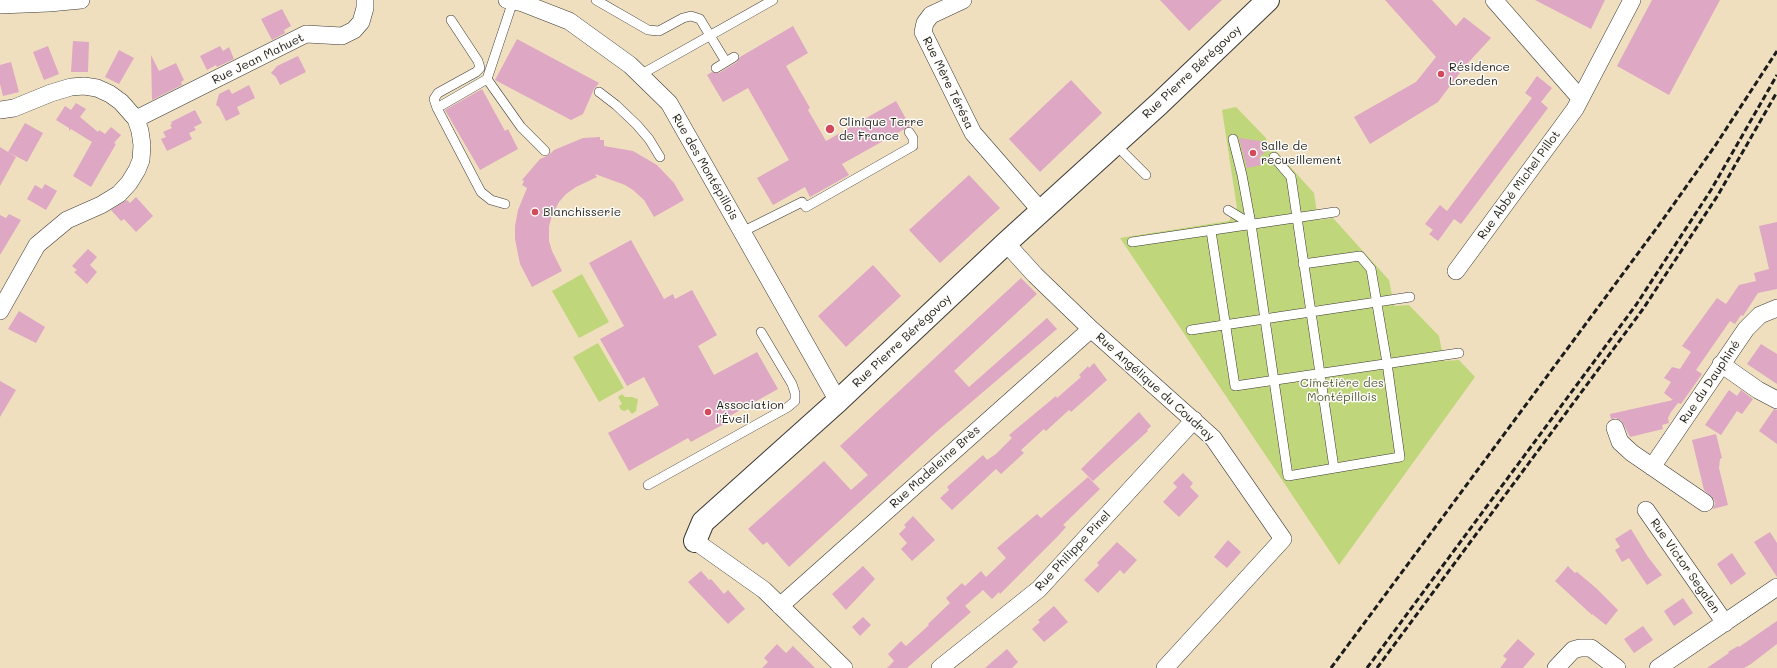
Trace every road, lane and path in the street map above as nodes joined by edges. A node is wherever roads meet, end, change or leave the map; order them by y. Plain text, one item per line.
1 (81, 0) edge
2 (364, 0) edge
3 (596, 0) edge
4 (773, 0) edge
5 (963, 0) edge
6 (1268, 0) edge
7 (1494, 0) edge
8 (1632, 0) edge
9 (510, 1) edge
10 (49, 2) edge
11 (609, 3) edge
12 (0, 5) edge
13 (451, 20) dead end
14 (710, 35) junction
15 (734, 57) dead end
16 (726, 62) junction
17 (716, 68) dead end
18 (640, 75) junction
19 (487, 79) junction
20 (599, 92) dead end
21 (1580, 98) junction
22 (437, 108) junction
23 (0, 110) edge
24 (136, 119) junction
25 (909, 132) dead end
26 (1233, 139) dead end
27 (1115, 144) junction
28 (544, 151) dead end
29 (660, 157) dead end
30 (1274, 157) dead end
31 (1146, 175) dead end
32 (505, 204) dead end
33 (1228, 210) dead end
34 (1041, 211) junction
35 (1336, 212) dead end
36 (1296, 217) junction
37 (1251, 224) junction
38 (1212, 231) junction
39 (742, 232) junction
40 (1132, 242) dead end
41 (1006, 243) junction
42 (1303, 264) junction
43 (1456, 271) dead end
44 (1410, 297) dead end
45 (1377, 302) junction
46 (1777, 308) edge
47 (0, 311) edge
48 (1311, 312) junction
49 (1264, 319) junction
50 (1226, 325) junction
51 (1091, 329) junction
52 (1191, 330) dead end
53 (761, 332) dead end
54 (1459, 353) dead end
55 (1387, 363) junction
56 (1721, 364) junction
57 (1320, 373) junction
58 (1274, 380) junction
59 (1777, 400) edge
60 (838, 401) junction
61 (1194, 420) junction
62 (1615, 428) dead end
63 (1652, 467) junction
64 (1334, 468) junction
65 (648, 485) dead end
66 (1705, 503) dead end
67 (1646, 510) dead end
68 (695, 541) joint
69 (1777, 587) edge
70 (780, 606) junction
71 (1725, 623) junction
72 (844, 668) edge
73 (940, 668) edge
74 (1165, 668) edge
75 (1556, 668) edge
76 (1617, 668) edge
77 (1658, 668) edge

1 - 10 street
2 - 24 street, Rue Jean Mahuet
3 - 11 lane
4 - 14 lane
5 - 34 street, Rue Mère Térésa
6 - 27 street, Rue Pierre Bérégovoy
7 - 21 street
8 - 21 street, Rue Abbé Michel Pillot
9 - 18 street, Rue des Montépillois
9 - 19 lane
10 - 12 street
11 - 14 lane
13 - 22 lane
14 - 16 lane
14 - 18 lane
15 - 16 lane
16 - 17 lane
18 - 39 street, Rue des Montépillois
19 - 22 lane
19 - 28 lane
20 - 29 lane
21 - 43 street, Rue Abbé Michel Pillot
22 - 32 lane
23 - 24 street
24 - 47 street
25 - 39 lane
26 - 37 lane
27 - 31 lane
27 - 34 street, Rue Pierre Bérégovoy
30 - 36 lane
33 - 37 lane
34 - 41 street, Rue Pierre Bérégovoy
35 - 36 lane
36 - 37 lane
36 - 42 lane
37 - 38 lane
37 - 49 lane
38 - 40 lane
38 - 50 lane
39 - 60 street, Rue des Montépillois
41 - 51 street, Rue Angélique du Coudray
41 - 60 street, Rue Pierre Bérégovoy
42 - 45 lane
42 - 48 lane
44 - 45 lane
45 - 48 lane
45 - 55 lane
46 - 56 street, Rue du Dauphiné
48 - 49 lane
48 - 57 lane
49 - 50 lane
49 - 58 lane
50 - 52 lane
50 - 58 lane
51 - 61 street, Rue Angélique du Coudray
51 - 70 street, Rue Madeleine Brès
53 - 65 lane
54 - 55 lane
55 - 57 lane
55 - 64 lane
56 - 59 street
56 - 63 street, Rue du Dauphiné
57 - 58 lane
57 - 64 lane
58 - 64 lane
60 - 68 street, Rue Pierre Bérégovoy
61 - 73 street, Rue Philippe Pinel
61 - 74 street, Rue Angélique du Coudray
62 - 63 street
63 - 66 street
67 - 71 street, Rue Victor Segalen
68 - 70 street
69 - 71 street
70 - 72 street
71 - 77 street
75 - 76 street

